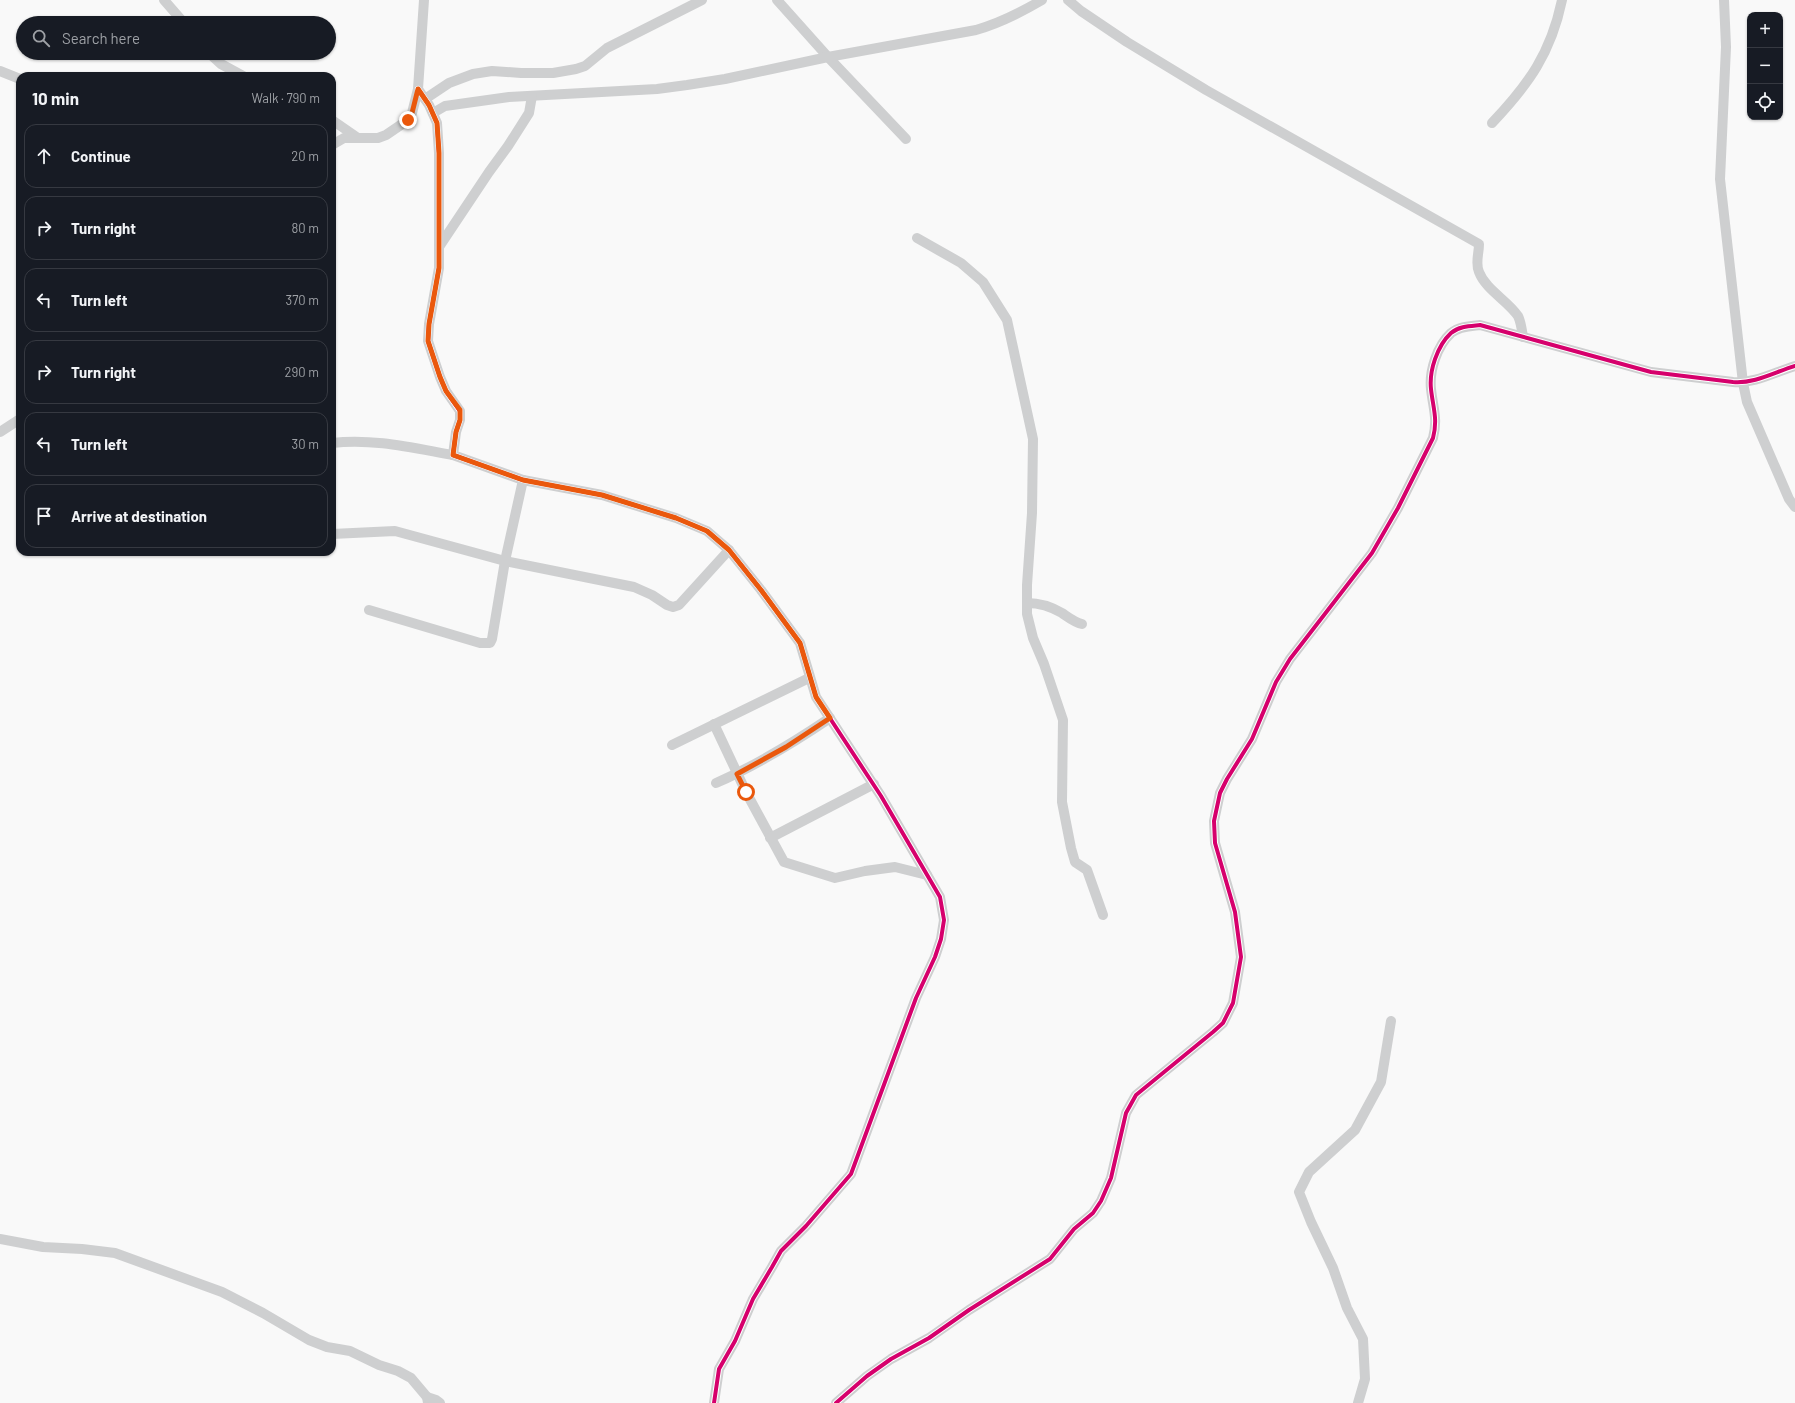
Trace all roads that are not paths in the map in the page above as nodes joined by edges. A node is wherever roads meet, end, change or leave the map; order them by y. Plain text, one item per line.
1 (164, 0) edge
2 (424, 0) edge
3 (702, 0) edge
4 (777, 0) edge
5 (1042, 0) edge
6 (1068, 0) edge
7 (1562, 0) edge
8 (1724, 0) edge
9 (178, 16) edge
10 (828, 57) junction
11 (217, 60) edge
12 (0, 71) edge
13 (236, 72) edge
14 (16, 77) edge
15 (418, 89) junction
16 (532, 96) junction
17 (425, 99) junction
18 (433, 113) junction
19 (336, 123) edge
20 (1492, 123) dead end
21 (359, 138) junction
22 (906, 139) dead end
23 (336, 143) edge
24 (917, 238) dead end
25 (439, 247) junction
26 (1523, 338) junction
27 (1795, 366) edge
28 (1742, 383) junction
29 (16, 422) edge
30 (0, 432) edge
31 (336, 443) edge
32 (453, 455) junction
33 (523, 480) junction
34 (1795, 507) edge
35 (336, 534) edge
36 (729, 550) junction
37 (504, 561) junction
38 (1027, 603) junction
39 (369, 610) dead end
40 (1082, 624) dead end
41 (809, 678) junction
42 (830, 718) junction
43 (714, 724) junction
44 (672, 745) dead end
45 (737, 774) junction
46 (716, 783) dead end
47 (874, 784) junction
48 (770, 838) junction
49 (927, 875) junction
50 (1103, 915) dead end
51 (1391, 1021) dead end
52 (0, 1239) edge
53 (427, 1400) edge
54 (440, 1403) edge
55 (714, 1403) edge
56 (836, 1403) edge
57 (1358, 1403) edge

1 - 9 street
2 - 15 street
3 - 17 street
4 - 10 street
5 - 10 street
6 - 26 street
7 - 20 street
8 - 28 street
10 - 16 street
10 - 22 street
11 - 13 street
12 - 14 street
15 - 17 street
15 - 21 street
16 - 18 street
16 - 25 street
17 - 18 street
18 - 25 street
19 - 21 street
21 - 23 street
24 - 38 street
25 - 32 street
26 - 28 street
26 - 56 street
27 - 28 street
28 - 34 street
29 - 30 street
31 - 32 street
32 - 33 street
33 - 36 street
33 - 37 street
35 - 37 street
36 - 37 street
36 - 41 street
37 - 39 street
38 - 40 street
38 - 50 street
41 - 42 street
41 - 43 street
42 - 45 street
42 - 47 street
43 - 44 street
43 - 45 street
45 - 46 street
45 - 48 street
47 - 48 street
47 - 49 street
48 - 49 street
49 - 55 street
51 - 57 street
52 - 53 street
53 - 54 street

